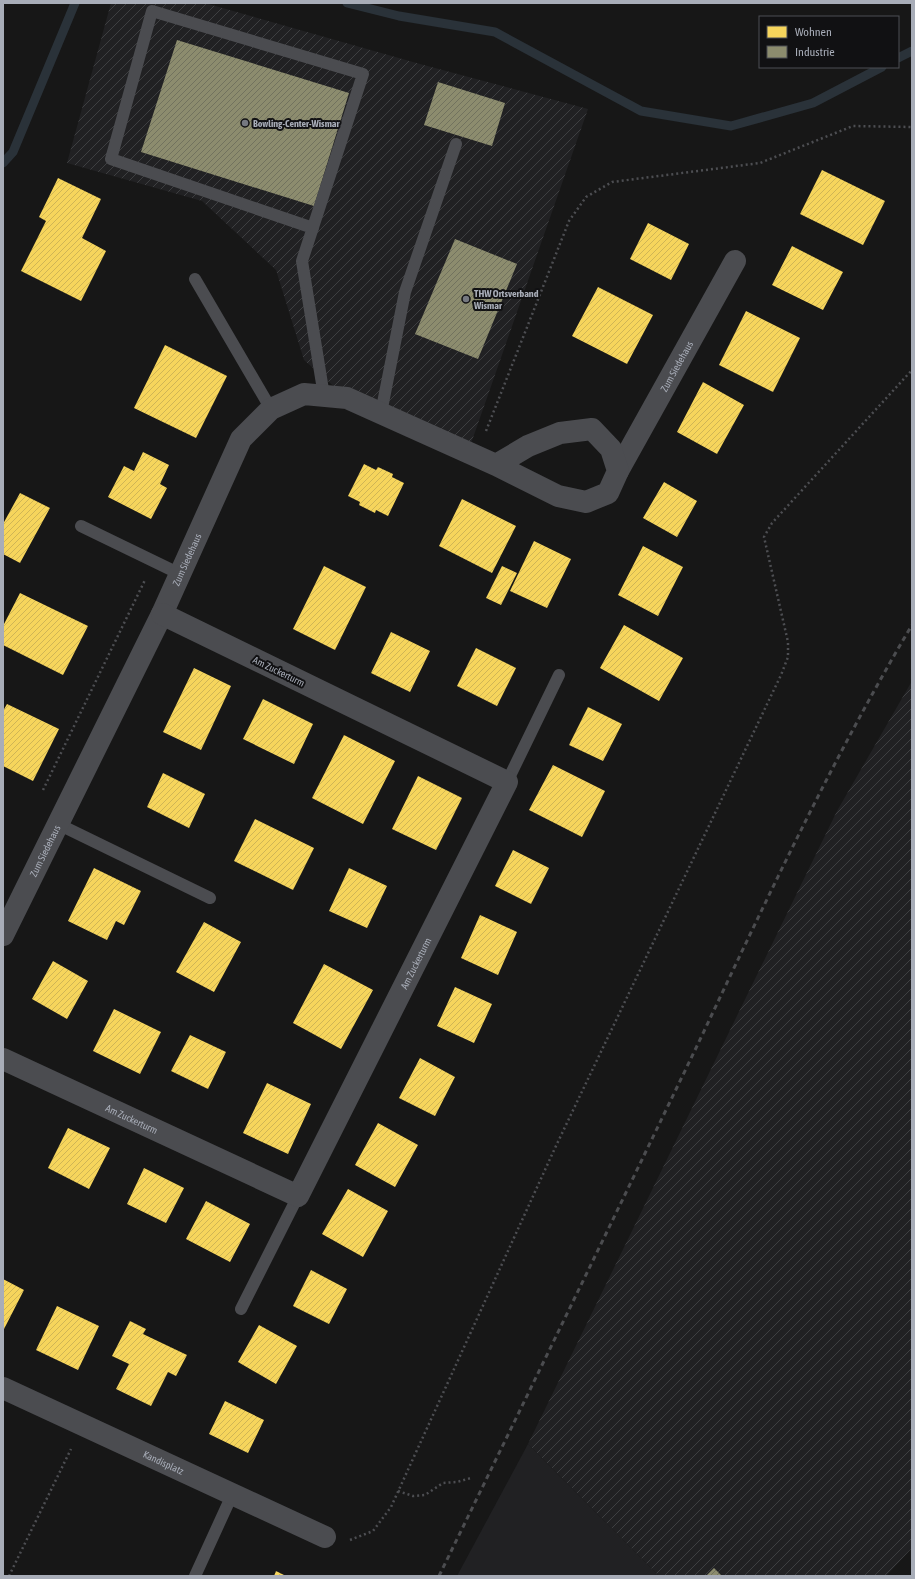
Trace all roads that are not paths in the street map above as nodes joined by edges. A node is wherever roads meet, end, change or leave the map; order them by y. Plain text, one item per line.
1 (456, 144) dead end
2 (313, 228) junction
3 (735, 261) dead end
4 (195, 279) dead end
5 (324, 396) junction
6 (271, 409) junction
7 (381, 413) junction
8 (486, 460) junction
9 (618, 471) junction
10 (81, 526) dead end
11 (180, 574) junction
12 (162, 614) junction
13 (559, 674) dead end
14 (507, 782) junction
15 (58, 824) junction
16 (210, 898) dead end
17 (3, 935) edge
18 (3, 1059) edge
19 (298, 1196) junction
20 (241, 1309) dead end
21 (3, 1388) edge
22 (232, 1495) junction
23 (325, 1537) road end
24 (195, 1576) edge

1 - 7 lane
2 - 2 lane
2 - 5 lane
3 - 9 street, Zum Siedehaus
4 - 6 lane
5 - 6 street, Zum Siedehaus
5 - 7 street, Zum Siedehaus
6 - 11 street, Zum Siedehaus
7 - 8 street, Zum Siedehaus
8 - 9 street, Zum Siedehaus
8 - 9 street
10 - 11 lane
11 - 12 street, Zum Siedehaus
12 - 14 street, Am Zuckerturm
12 - 15 street, Zum Siedehaus
13 - 14 lane
14 - 19 street, Am Zuckerturm
15 - 16 lane
15 - 17 street, Zum Siedehaus
18 - 19 street, Am Zuckerturm
19 - 20 lane
21 - 22 street, Kandisplatz
22 - 23 street, Kandisplatz
22 - 24 lane

